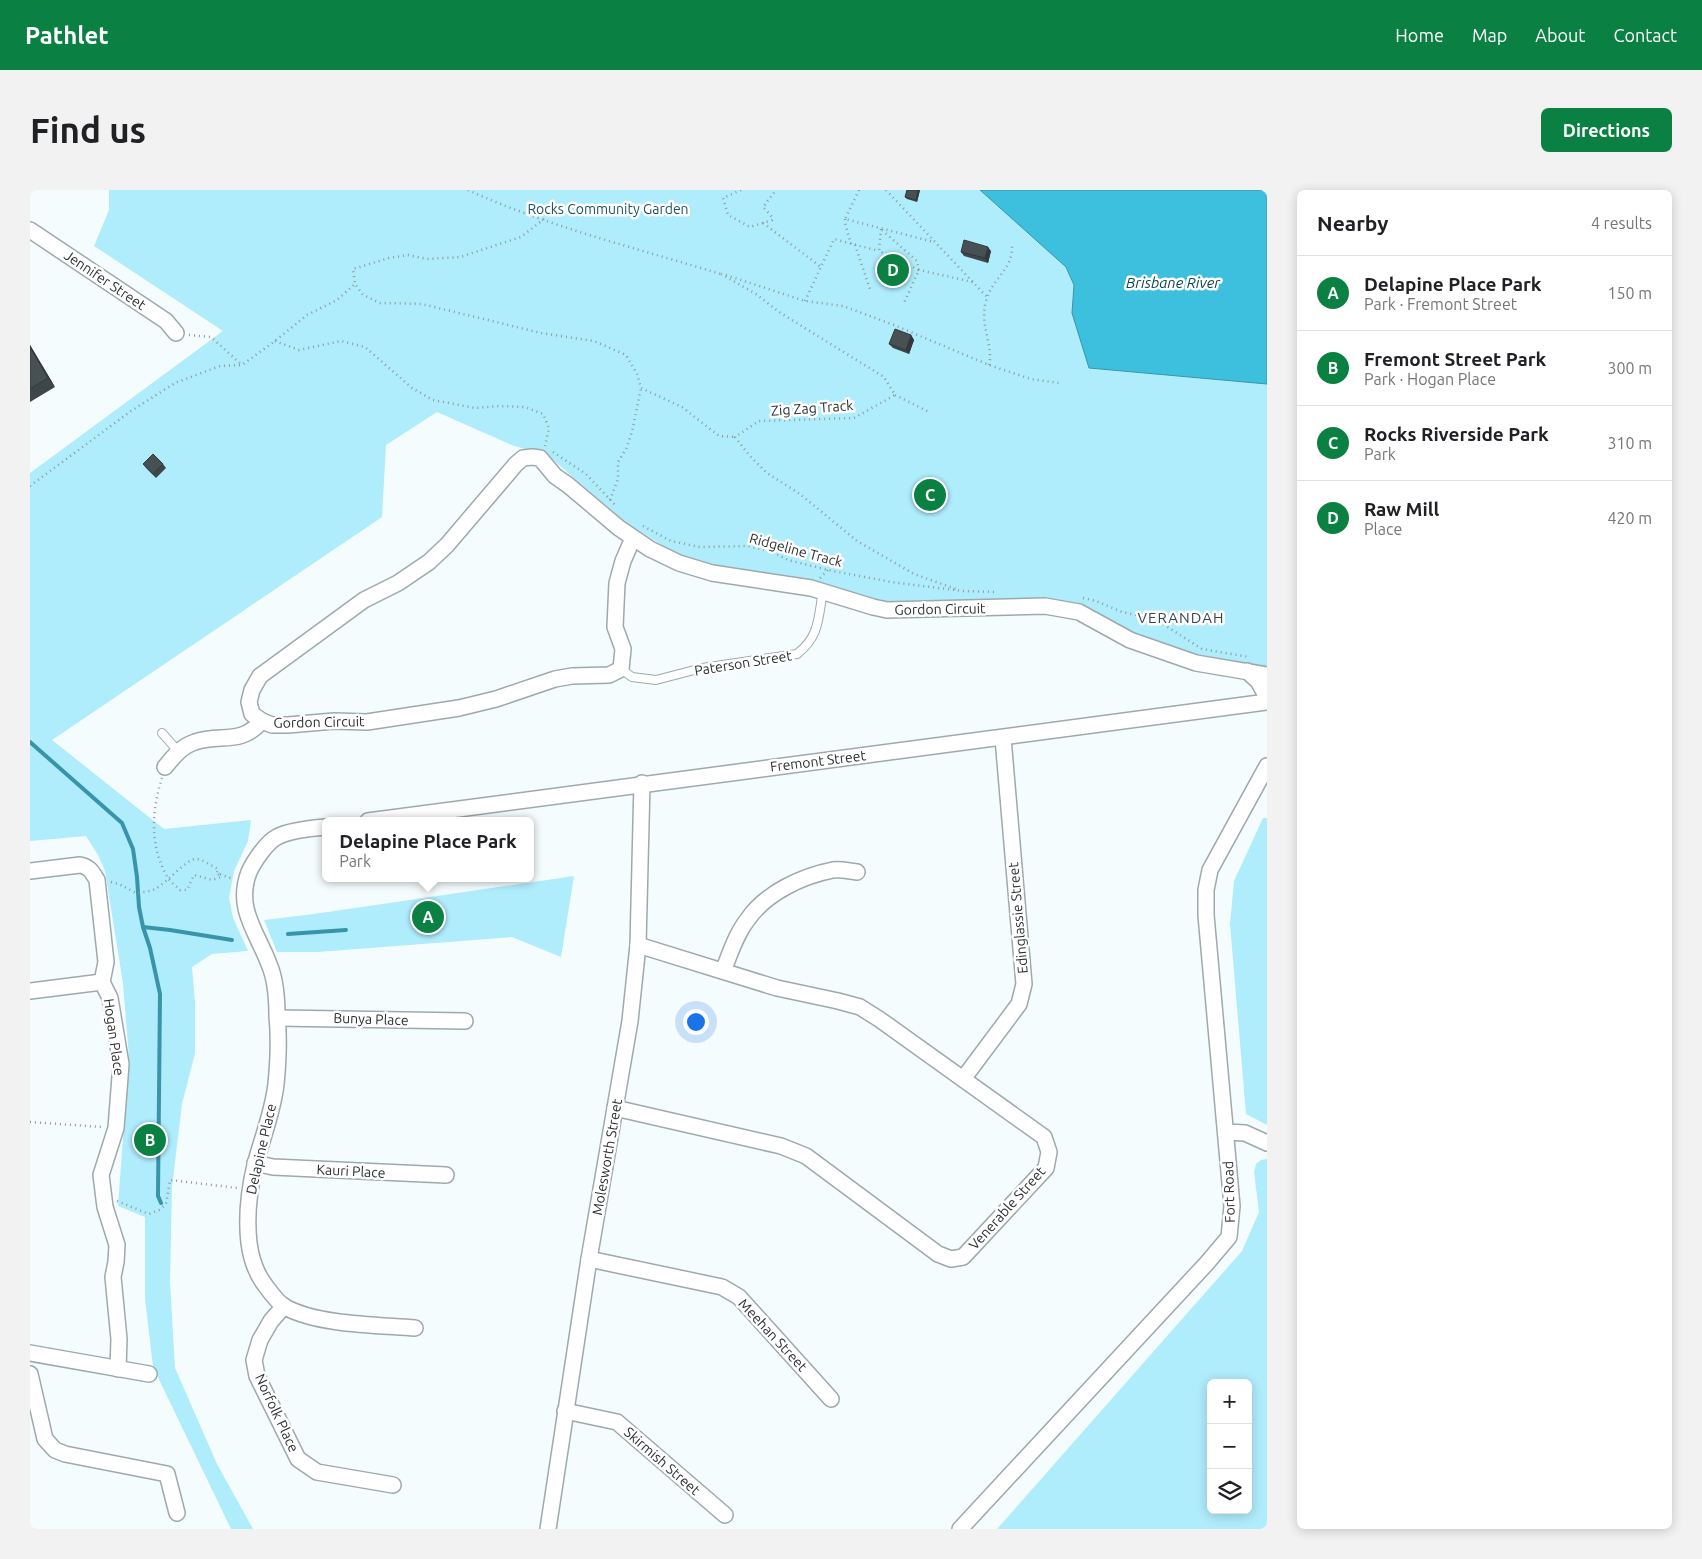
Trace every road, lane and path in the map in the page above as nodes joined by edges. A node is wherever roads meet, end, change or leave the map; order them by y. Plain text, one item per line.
1 (468, 190) edge
2 (740, 190) edge
3 (776, 190) edge
4 (859, 190) edge
5 (886, 190) edge
6 (846, 219) junction
7 (544, 220) junction
8 (763, 223) junction
9 (881, 229) junction
10 (30, 230) edge
11 (935, 243) junction
12 (853, 244) junction
13 (1012, 246) dead end
14 (880, 251) junction
15 (821, 267) junction
16 (919, 270) junction
17 (721, 274) junction
18 (974, 282) junction
19 (355, 284) junction
20 (870, 289) dead end
21 (987, 297) junction
22 (805, 301) junction
23 (903, 305) dead end
24 (176, 333) joint
25 (275, 341) junction
26 (242, 364) junction
27 (989, 365) junction
28 (1059, 383) dead end
29 (641, 388) junction
30 (896, 395) junction
31 (929, 412) dead end
32 (734, 437) junction
33 (30, 486) edge
34 (610, 500) junction
35 (622, 512) dead end
36 (636, 523) dead end
37 (634, 538) junction
38 (823, 591) junction
39 (963, 592) junction
40 (996, 592) dead end
41 (1078, 597) dead end
42 (1249, 664) junction
43 (621, 669) junction
44 (1267, 675) edge
45 (1267, 697) edge
46 (1267, 702) edge
47 (262, 721) junction
48 (162, 733) dead end
49 (1003, 738) junction
50 (178, 751) junction
51 (1267, 766) edge
52 (165, 767) joint
53 (642, 783) junction
54 (397, 817) edge
55 (322, 827) edge
56 (30, 871) edge
57 (856, 872) dead end
58 (217, 874) junction
59 (94, 875) junction
60 (169, 879) junction
61 (246, 882) junction
62 (638, 945) junction
63 (723, 971) junction
64 (102, 982) junction
65 (30, 991) edge
66 (278, 1018) junction
67 (465, 1021) dead end
68 (963, 1079) junction
69 (615, 1108) junction
70 (30, 1122) edge
71 (116, 1128) junction
72 (1226, 1132) junction
73 (1267, 1143) edge
74 (255, 1164) junction
75 (446, 1175) dead end
76 (250, 1189) junction
77 (114, 1199) dead end
78 (589, 1259) junction
79 (284, 1306) junction
80 (415, 1328) dead end
81 (30, 1353) edge
82 (118, 1369) junction
83 (30, 1374) edge
84 (149, 1374) dead end
85 (831, 1399) dead end
86 (565, 1412) junction
87 (393, 1485) dead end
88 (176, 1513) dead end
89 (725, 1515) dead end
90 (548, 1529) edge
91 (960, 1529) edge

1 - 7 path
2 - 8 path
3 - 8 path
4 - 6 path
5 - 11 path
6 - 9 path
6 - 12 path
7 - 17 path
7 - 19 path
8 - 15 path
9 - 11 path
9 - 14 path
9 - 16 path
10 - 24 street, Jennifer Street
11 - 18 path
12 - 14 path
12 - 15 path
12 - 20 path
13 - 21 path
14 - 16 path
15 - 22 path
16 - 18 path
16 - 23 path
17 - 22 path
17 - 30 path
18 - 21 path
19 - 25 path
19 - 29 path
21 - 27 path
22 - 27 path
24 - 26 path
25 - 26 path
25 - 34 path
26 - 33 path
27 - 28 path
29 - 32 path
29 - 34 path
30 - 31 path
30 - 32 path, Zig Zag Track
32 - 39 path
34 - 35 path
36 - 39 path, Ridgeline Track
37 - 38 street, Gordon Circuit
37 - 43 street
37 - 47 street, Gordon Circuit
38 - 42 street, Gordon Circuit
38 - 43 lane, Paterson Street
39 - 40 path, Ridgeline Track
41 - 42 path
42 - 44 street, Gordon Circuit
42 - 45 street
43 - 47 street, Gordon Circuit
46 - 49 street, Fremont Street
47 - 50 street
48 - 50 lane
49 - 53 street, Fremont Street
49 - 68 street, Edinglassie Street
50 - 52 street
51 - 72 street, Fort Road
52 - 60 path
53 - 54 street, Fremont Street
53 - 62 street, Molesworth Street
55 - 61 street, Delapine Place
56 - 59 street
57 - 63 street
58 - 60 path
58 - 60 path
58 - 61 path
59 - 60 path
59 - 64 street, Hogan Place
61 - 66 street, Delapine Place
62 - 63 street, Venerable Street
62 - 69 street, Molesworth Street
63 - 68 street, Venerable Street
64 - 65 street
64 - 71 street, Hogan Place
66 - 67 street, Bunya Place
66 - 74 street, Delapine Place
68 - 69 street, Venerable Street
69 - 78 street, Molesworth Street
70 - 71 path
71 - 82 street, Hogan Place
72 - 73 street
72 - 91 street, Fort Road
74 - 75 street, Kauri Place
74 - 76 street, Delapine Place
76 - 77 path
76 - 79 street, Delapine Place
78 - 85 street, Meehan Street
78 - 86 street, Molesworth Street
79 - 80 street, Delapine Place
79 - 87 street, Norfolk Place
81 - 82 street
82 - 84 street
83 - 88 street
86 - 89 street, Skirmish Street
86 - 90 street, Molesworth Street

